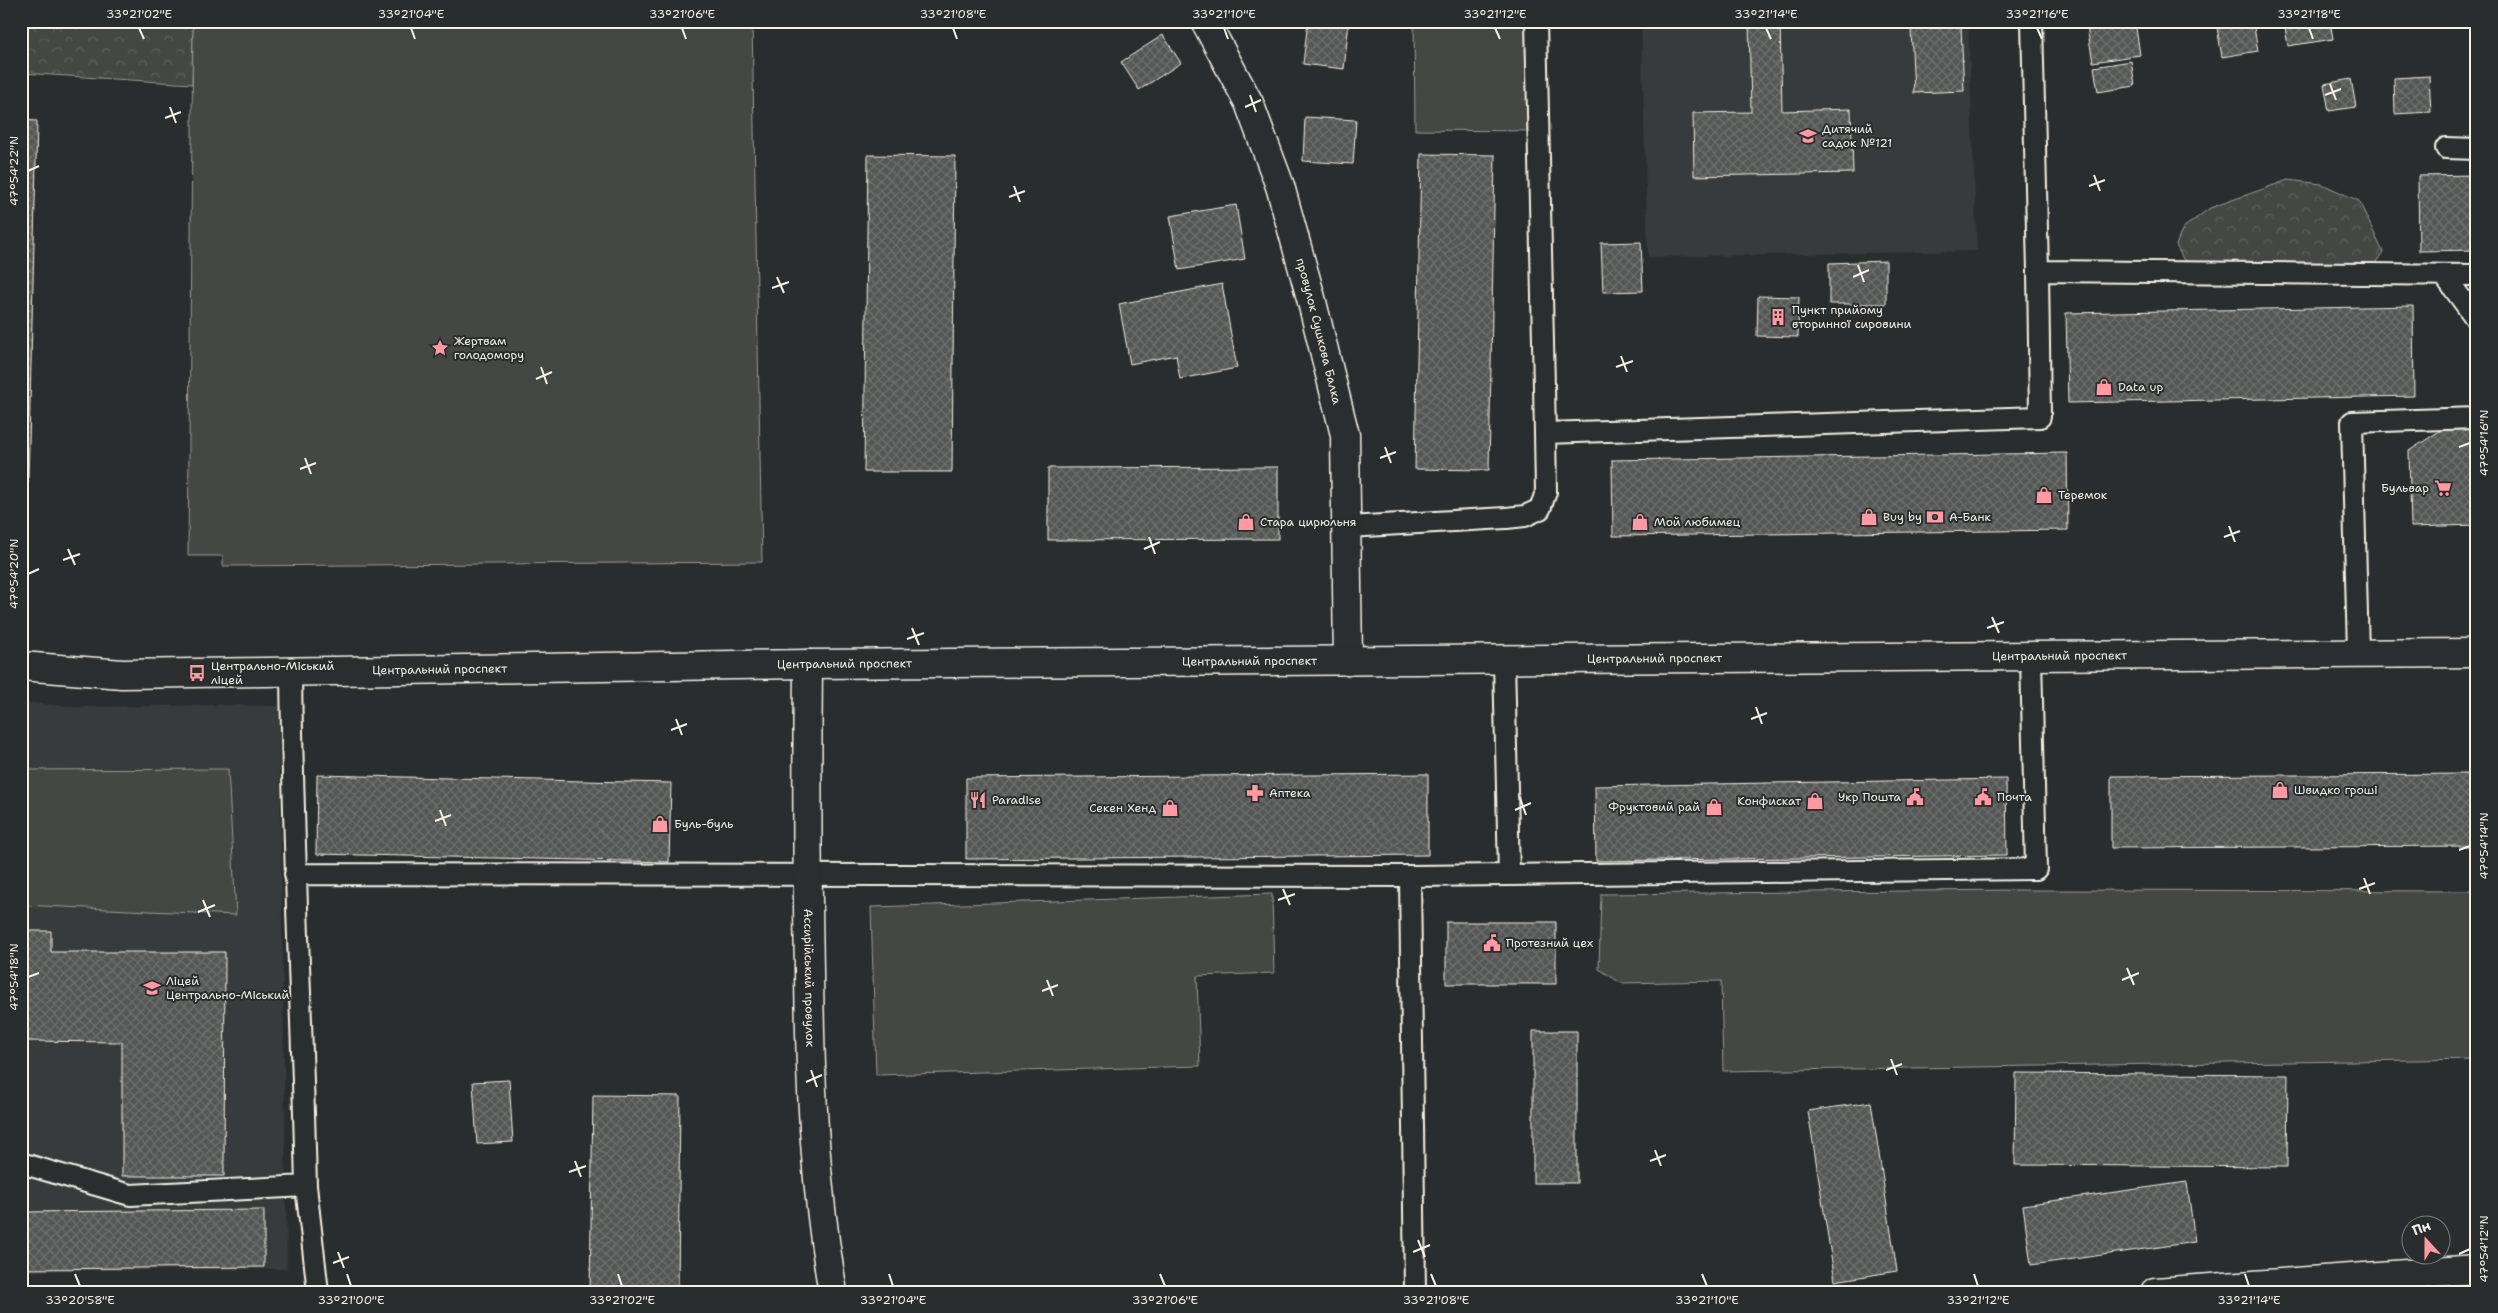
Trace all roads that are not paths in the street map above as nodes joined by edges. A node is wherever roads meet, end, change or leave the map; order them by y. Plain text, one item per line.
1 (1205, 21) edge
2 (1536, 21) edge
3 (2032, 21) edge
4 (2446, 148) dead end
5 (2477, 149) edge
6 (2038, 271) junction
7 (2444, 275) junction
8 (2477, 275) edge
9 (2477, 320) edge
10 (2477, 418) edge
11 (1544, 433) junction
12 (1348, 527) junction
13 (2358, 653) junction
14 (2477, 653) edge
15 (2031, 657) junction
16 (1504, 660) junction
17 (1348, 661) junction
18 (808, 664) junction
19 (21, 666) edge
20 (291, 673) junction
21 (296, 874) junction
22 (807, 875) junction
23 (1509, 875) junction
24 (1410, 876) junction
25 (21, 1163) edge
26 (306, 1186) junction
27 (2477, 1269) edge
28 (318, 1292) edge
29 (832, 1292) edge
30 (1415, 1292) edge
31 (2155, 1292) edge

1 - 12 main road, провулок Сушкова Балка
2 - 11 lane
3 - 6 lane
4 - 5 lane
6 - 7 lane
6 - 11 lane
7 - 8 lane
7 - 9 lane
10 - 13 lane
11 - 12 lane
12 - 17 main road, провулок Сушкова Балка
13 - 14 main road, Центральний проспект
13 - 15 main road, Центральний проспект
15 - 16 main road, Центральний проспект
15 - 23 lane
16 - 17 main road, Центральний проспект
16 - 23 lane
17 - 18 main road, Центральний проспект
18 - 20 main road, Центральний проспект
18 - 22 main road, Ассирійський провулок
19 - 20 main road, Центральний проспект
20 - 21 lane
21 - 22 lane
21 - 26 lane
22 - 24 lane
22 - 29 main road, Ассирійський провулок
23 - 24 lane
24 - 30 lane
25 - 26 lane
26 - 28 lane
27 - 31 main road

